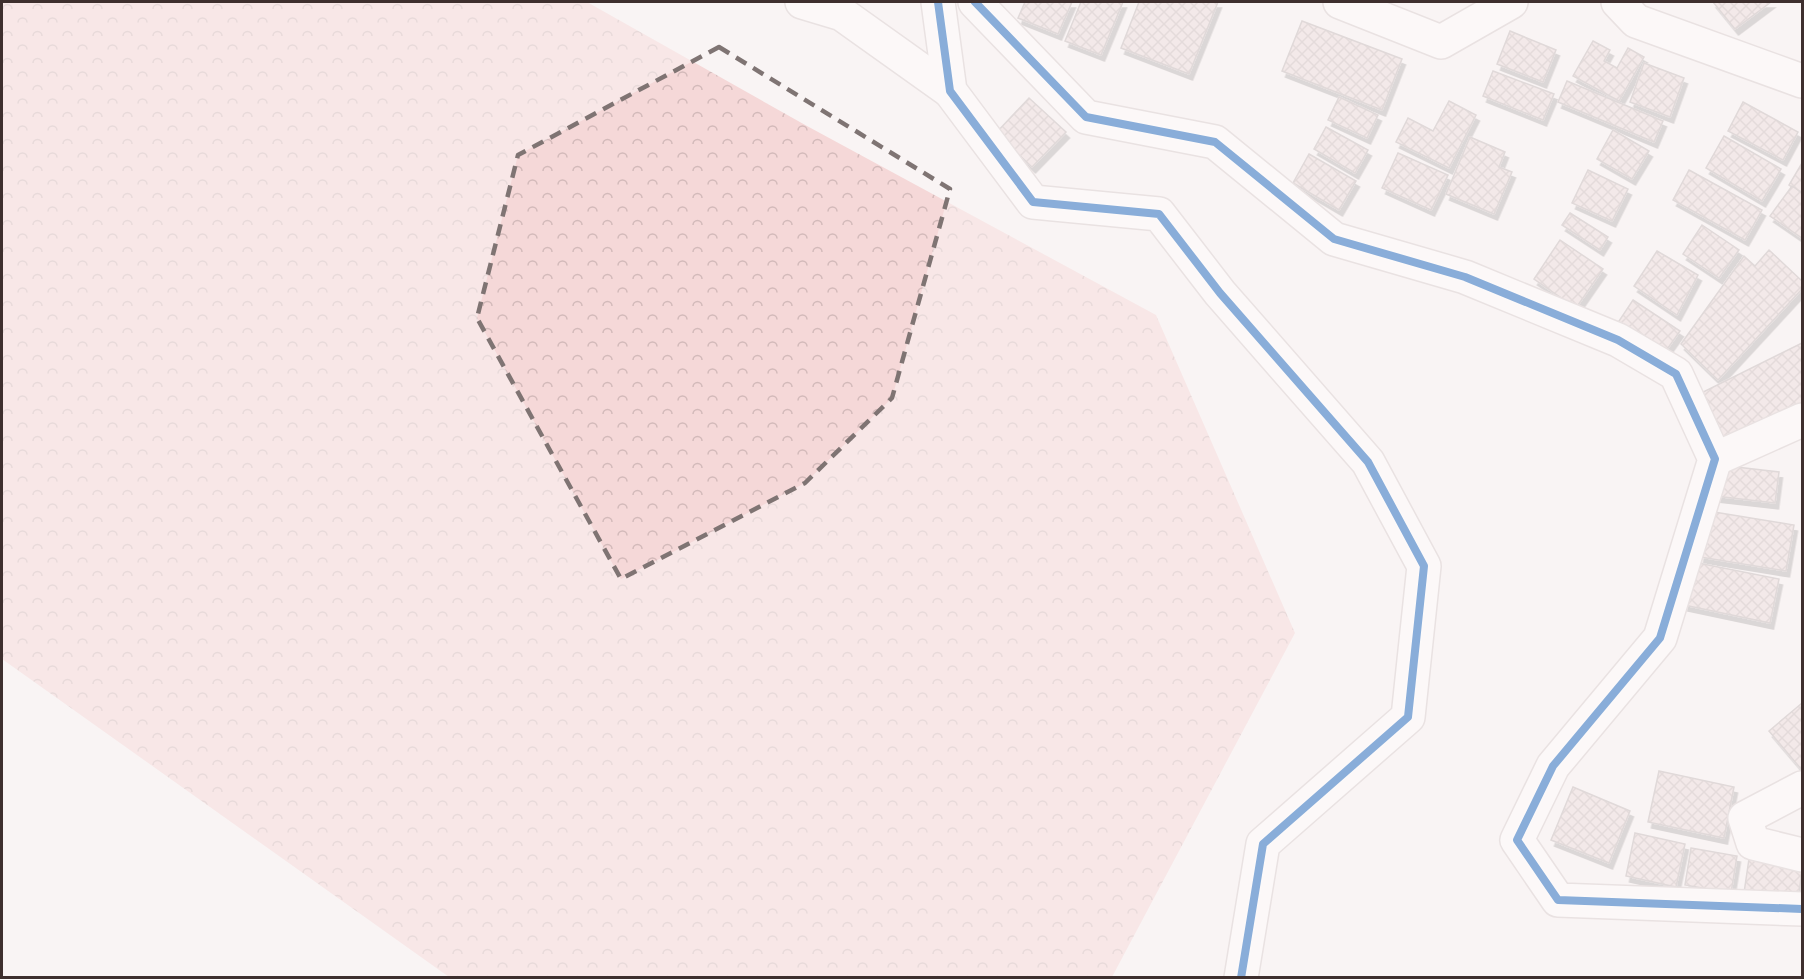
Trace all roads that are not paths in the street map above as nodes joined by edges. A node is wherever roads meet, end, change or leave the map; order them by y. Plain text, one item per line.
1 (802, 2) edge
2 (938, 2) edge
3 (975, 2) edge
4 (1340, 2) edge
5 (1510, 2) edge
6 (1638, 8) edge
7 (1803, 81) edge
8 (950, 91) junction
9 (1803, 420) edge
10 (1714, 459) junction
11 (1803, 788) edge
12 (1803, 855) edge
13 (1803, 909) edge
14 (1241, 978) edge

1 - 8 street
2 - 8 street
3 - 10 street
4 - 5 street
6 - 7 street
8 - 14 street
9 - 10 street
10 - 13 street
11 - 12 street

